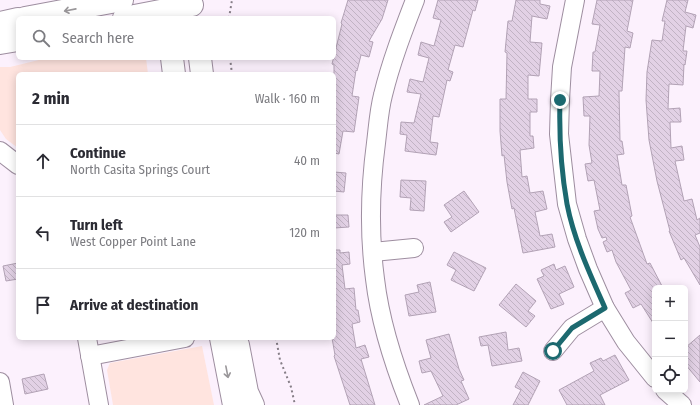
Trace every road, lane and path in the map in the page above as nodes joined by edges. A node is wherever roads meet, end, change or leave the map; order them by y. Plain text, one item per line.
1 (122, 0) edge
2 (232, 0) edge
3 (415, 0) edge
4 (575, 0) edge
5 (192, 8) edge
6 (164, 9) edge
7 (36, 16) edge
8 (133, 16) edge
9 (229, 16) edge
10 (16, 19) edge
11 (0, 23) edge
12 (16, 40) edge
13 (0, 44) edge
14 (172, 60) edge
15 (200, 60) edge
16 (230, 60) edge
17 (174, 72) edge
18 (202, 72) edge
19 (232, 72) edge
20 (0, 151) edge
21 (16, 163) edge
22 (414, 248) dead end
23 (373, 252) junction
24 (605, 308) junction
25 (87, 340) edge
26 (174, 340) edge
27 (221, 340) edge
28 (236, 340) edge
29 (249, 340) edge
30 (276, 340) edge
31 (553, 351) dead end
32 (90, 356) junction
33 (652, 374) edge
34 (0, 382) edge
35 (668, 393) edge
36 (4, 405) edge
37 (99, 405) edge
38 (234, 405) edge
39 (253, 405) edge
40 (262, 405) edge
41 (295, 405) edge
42 (410, 405) edge
43 (682, 405) edge

1 -> 7 main road
2 - 9 path
3 - 23 street
4 - 24 street
5 - 6 main road
6 - 8 main road
10 - 11 main road
12 - 13 main road
14 - 17 main road
15 - 18 main road
16 - 19 path
20 - 21 street
22 - 23 street
23 - 42 street
24 - 31 street
24 - 33 street
25 - 32 street
26 - 32 street
27 -> 38 main road
28 - 39 main road
29 - 40 main road
30 - 41 path
32 - 37 street
34 - 36 street
35 - 43 street

